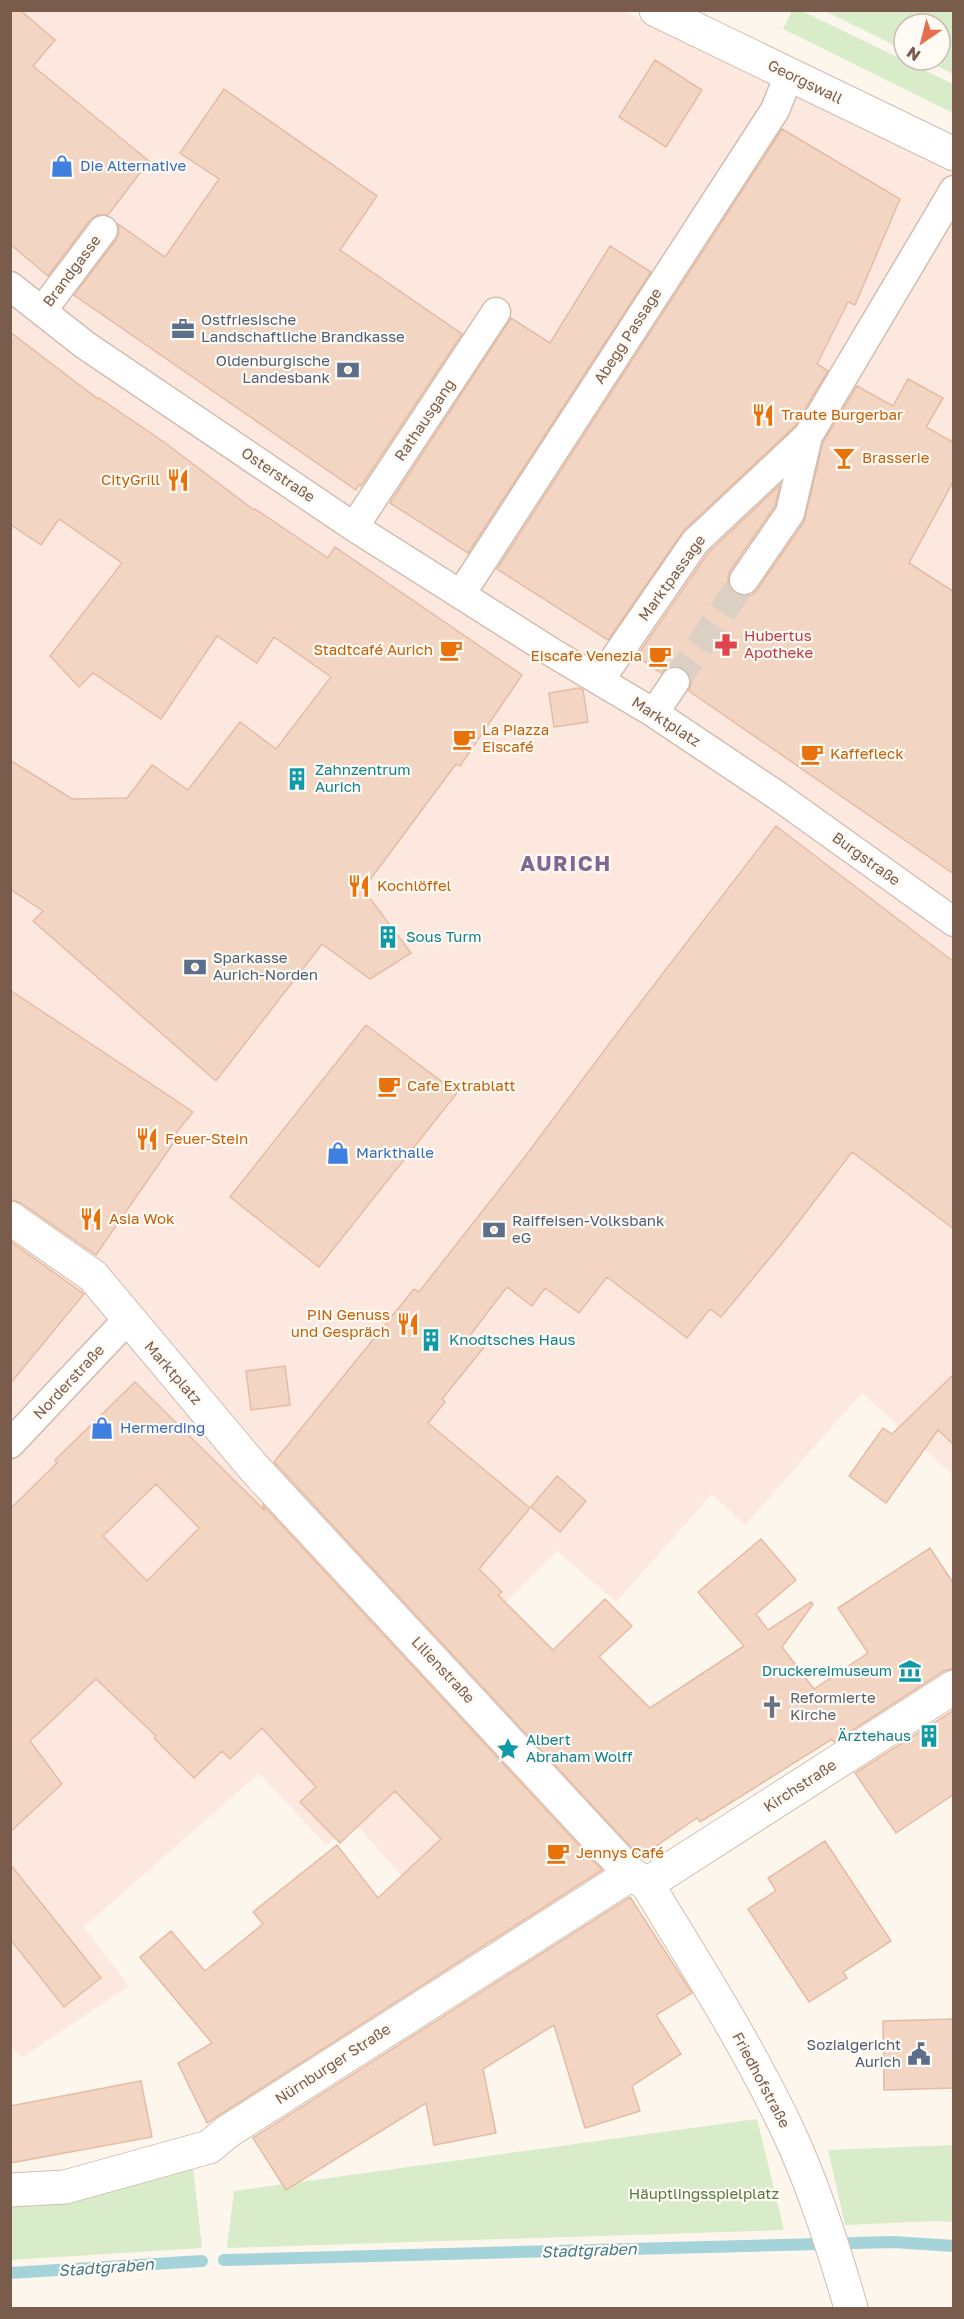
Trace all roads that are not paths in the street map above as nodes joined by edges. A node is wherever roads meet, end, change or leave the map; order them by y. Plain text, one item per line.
1 (656, 10) edge
2 (789, 75) junction
3 (954, 154) edge
4 (954, 190) edge
5 (103, 231) dead end
6 (10, 286) edge
7 (42, 311) junction
8 (496, 312) dead end
9 (808, 436) junction
10 (354, 527) junction
11 (744, 580) tunnel mouth
12 (461, 594) junction
13 (553, 653) joint
14 (600, 680) junction
15 (675, 682) tunnel mouth
16 (654, 713) junction
17 (778, 796) joint
18 (949, 908) edge
19 (10, 1218) edge
20 (127, 1320) junction
21 (10, 1444) edge
22 (254, 1468) joint
23 (954, 1687) edge
24 (639, 1879) junction
25 (10, 2190) edge
26 (851, 2308) edge

1 - 2 street, Georgswall
2 - 3 street, Georgswall
2 - 12 street, Abegg Passage
4 - 9 street, Marktpassage
5 - 7 street, Brandgasse
6 - 7 street, Osterstraße
7 - 10 street, Osterstraße
8 - 10 street, Rathausgang
9 - 11 street, Marktpassage
9 - 14 street, Marktpassage
10 - 12 street, Osterstraße
12 - 13 street, Osterstraße
13 - 14 street, Marktplatz
14 - 16 street, Marktplatz
15 - 16 street
16 - 17 street, Marktplatz
17 - 18 street, Burgstraße
19 - 20 street, Marktplatz
20 - 21 street, Norderstraße
20 - 22 street, Marktplatz
22 - 24 street, Lilienstraße
23 - 24 street, Kirchstraße
24 - 25 street, Nürnburger Straße
24 - 26 street, Friedhofstraße

